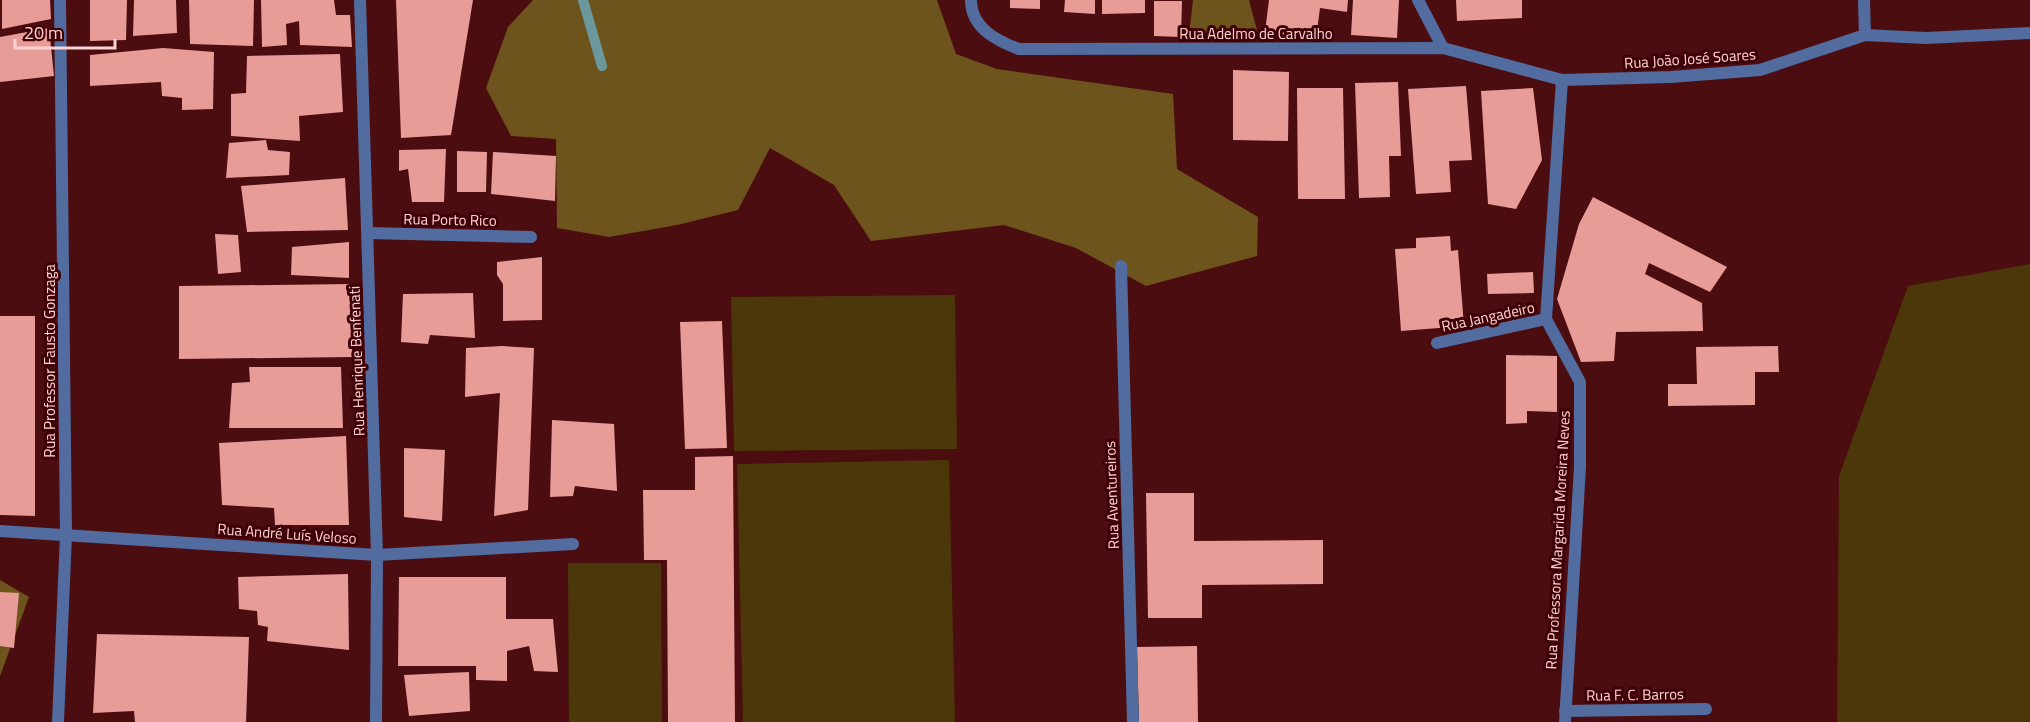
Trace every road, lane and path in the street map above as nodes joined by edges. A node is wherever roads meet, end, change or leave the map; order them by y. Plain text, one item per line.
1 (60, 0) edge
2 (360, 0) edge
3 (971, 0) edge
4 (1418, 0) edge
5 (1864, 0) edge
6 (2030, 33) edge
7 (1865, 35) junction
8 (1443, 48) junction
9 (1562, 80) junction
10 (368, 233) junction
11 (531, 237) dead end
12 (1121, 266) dead end
13 (1546, 320) junction
14 (1437, 343) dead end
15 (0, 531) edge
16 (66, 535) junction
17 (573, 544) dead end
18 (377, 555) junction
19 (1706, 709) dead end
20 (1565, 716) edge
21 (58, 722) edge
22 (376, 722) edge
23 (1133, 722) edge

1 - 16 street, Rua Professor Fausto Gonzaga
2 - 10 street, Rua Henrique Benfenati
3 - 8 street, Rua Adelmo de Carvalho
4 - 8 street
5 - 7 street
6 - 7 street, Rua João José Soares
7 - 9 street, Rua João José Soares
8 - 9 street, Rua Adelmo de Carvalho
9 - 13 street
10 - 11 street, Rua Porto Rico
10 - 18 street, Rua Henrique Benfenati
12 - 23 street, Rua Aventureiros
13 - 14 street, Rua Jangadeiro
13 - 20 street, Rua Professora Margarida Moreira Neves
15 - 16 street, Rua André Luís Veloso
16 - 18 street, Rua André Luís Veloso
16 - 21 street, Rua Professor Fausto Gonzaga
17 - 18 street, Rua André Luís Veloso
18 - 22 street, Rua Henrique Benfenati
19 - 20 street, Rua F. C. Barros

